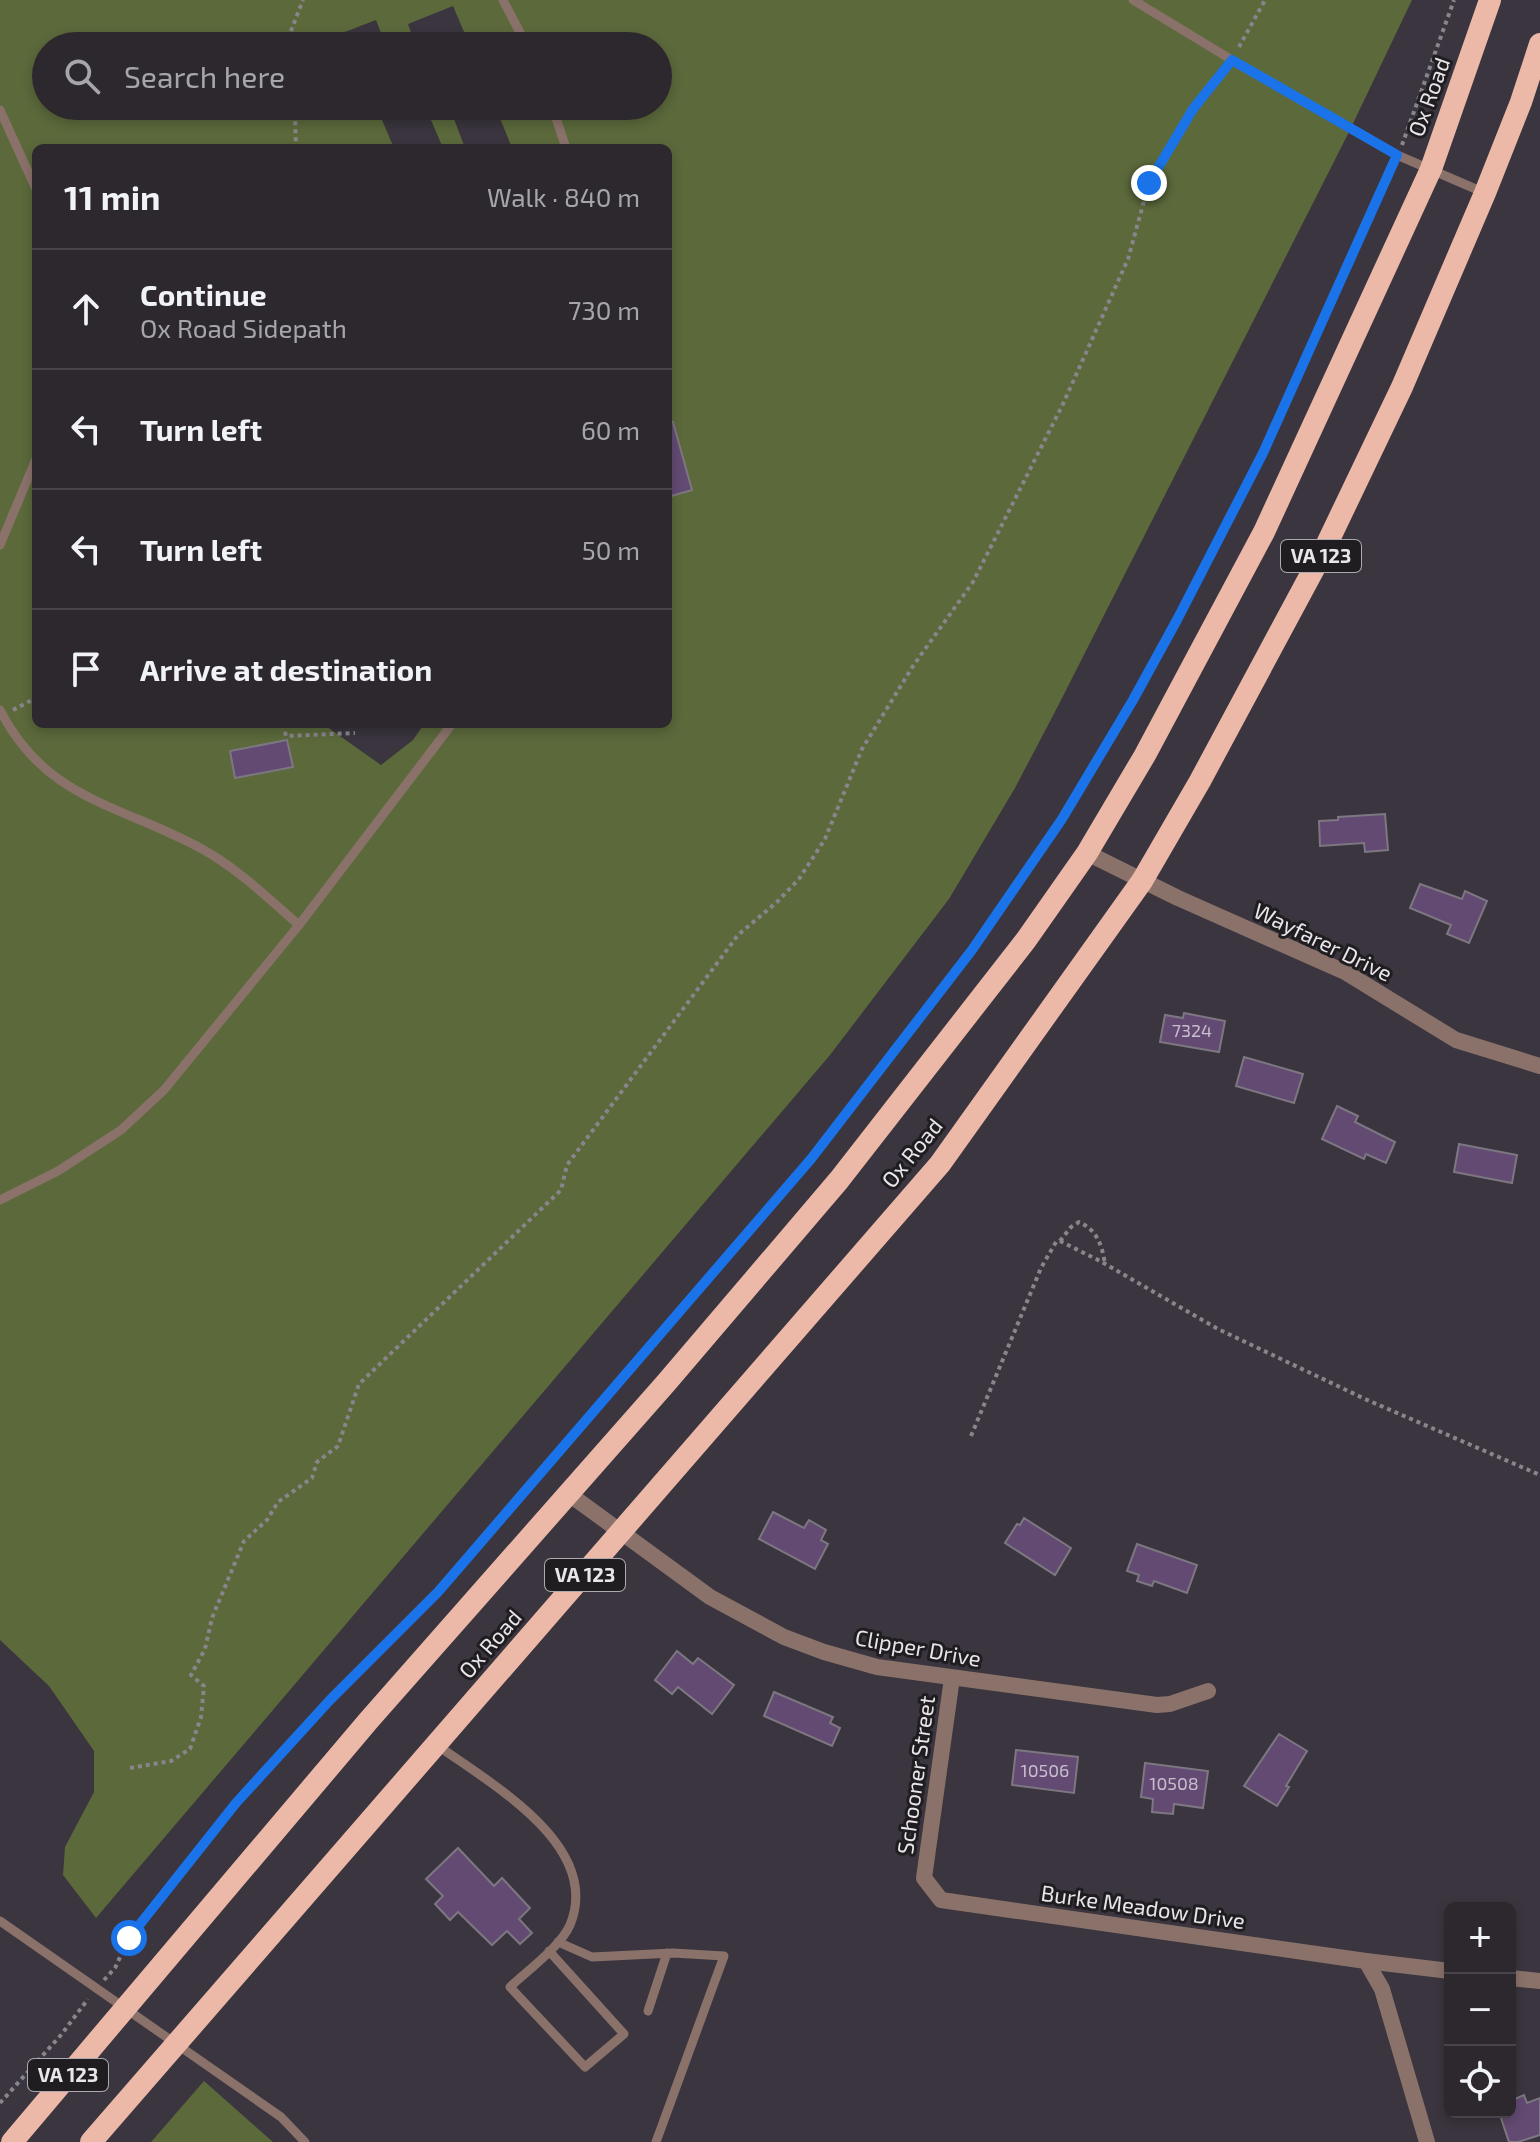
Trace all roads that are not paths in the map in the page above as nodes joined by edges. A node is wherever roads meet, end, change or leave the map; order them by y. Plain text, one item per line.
1 (503, 0) edge
2 (1133, 0) edge
3 (1490, 0) edge
4 (520, 32) edge
5 (1540, 44) edge
6 (0, 110) edge
7 (557, 120) edge
8 (565, 144) edge
9 (1431, 169) junction
10 (32, 180) edge
11 (1485, 193) junction
12 (32, 469) edge
13 (0, 545) edge
14 (0, 710) edge
15 (449, 728) edge
16 (1087, 853) junction
17 (1142, 881) junction
18 (299, 925) junction
19 (1540, 1066) edge
20 (0, 1200) edge
21 (569, 1494) junction
22 (622, 1533) junction
23 (952, 1678) junction
24 (1208, 1691) dead end
25 (437, 1745) junction
26 (924, 1878) joint
27 (0, 1921) edge
28 (558, 1942) junction
29 (549, 1951) junction
30 (667, 1953) junction
31 (1366, 1961) junction
32 (1444, 1970) edge
33 (1516, 1979) edge
34 (1540, 1981) edge
35 (123, 2009) junction
36 (648, 2011) dead end
37 (176, 2046) junction
38 (12, 2142) edge
39 (91, 2142) edge
40 (305, 2142) edge
41 (656, 2142) edge
42 (1427, 2142) edge

1 - 4 lane
2 - 9 lane
3 - 9 highway, Ox Road / VA 123
5 - 11 highway, Ox Road / VA 123
6 - 10 lane
7 - 8 lane
9 - 11 lane
9 - 16 highway, Ox Road / VA 123
11 - 17 highway, Ox Road / VA 123
12 - 13 lane
14 - 18 lane
15 - 18 lane
16 - 17 street, Wayfarer Drive
16 - 21 highway, Ox Road / VA 123
17 - 19 street, Wayfarer Drive
17 - 22 highway, Ox Road / VA 123
18 - 20 lane
21 - 22 street, Clipper Drive
21 - 35 highway, Ox Road / VA 123
22 - 23 street, Clipper Drive
22 - 25 highway, Ox Road / VA 123
23 - 24 street, Clipper Drive
23 - 26 street, Schooner Street
25 - 28 lane
25 - 37 highway, Ox Road / VA 123
26 - 31 street, Burke Meadow Drive
27 - 35 lane
28 - 29 lane
28 - 30 lane
29 - 29 lane
30 - 36 lane
30 - 41 lane
31 - 32 street, Burke Meadow Drive
31 - 42 street
33 - 34 street
35 - 37 lane
35 - 38 highway, Ox Road / VA 123
37 - 39 highway, Ox Road / VA 123
37 - 40 lane

